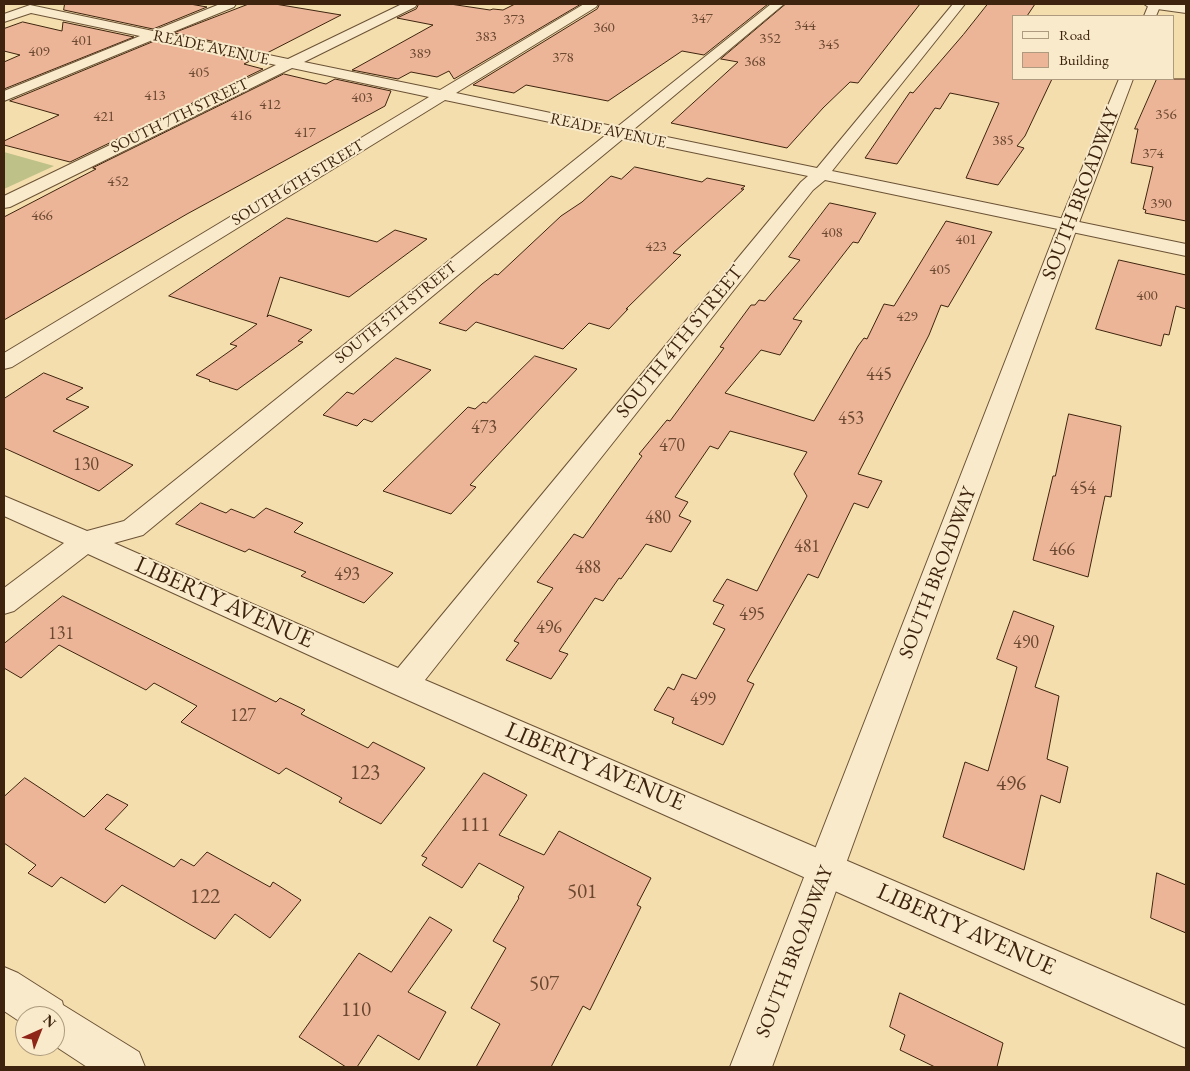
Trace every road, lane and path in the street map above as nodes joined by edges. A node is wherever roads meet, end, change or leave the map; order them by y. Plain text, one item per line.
1 (230, 4) edge
2 (411, 4) edge
3 (592, 4) edge
4 (778, 4) edge
5 (959, 4) edge
6 (1150, 4) edge
7 (1155, 4) edge
8 (1186, 9) edge
9 (4, 18) edge
10 (151, 36) junction
11 (288, 64) junction
12 (1126, 80) edge
13 (4, 96) edge
14 (440, 96) junction
15 (618, 133) junction
16 (820, 175) junction
17 (4, 203) edge
18 (1068, 226) junction
19 (1186, 250) edge
20 (4, 362) edge
21 (4, 505) edge
22 (86, 541) junction
23 (4, 603) edge
24 (403, 684) junction
25 (826, 868) junction
26 (4, 988) edge
27 (32, 1006) edge
28 (1186, 1028) edge
29 (65, 1029) edge
30 (124, 1067) edge
31 (751, 1067) edge

1 - 10 street
2 - 11 street, SOUTH 7TH STREET
3 - 14 street, SOUTH 6TH STREET
4 - 15 street, SOUTH 5TH STREET
5 - 16 street, SOUTH 4TH STREET
6 - 7 street
7 - 8 street
9 - 10 street, READE AVENUE
10 - 11 street, READE AVENUE
10 - 13 street
11 - 14 street, READE AVENUE
11 - 17 street, SOUTH 7TH STREET
12 - 18 street, SOUTH BROADWAY
14 - 15 street, READE AVENUE
14 - 20 street, SOUTH 6TH STREET
15 - 16 street, READE AVENUE
15 - 22 street, SOUTH 5TH STREET
16 - 18 street, READE AVENUE
16 - 24 street, SOUTH 4TH STREET
18 - 19 street, READE AVENUE
18 - 25 street, SOUTH BROADWAY
21 - 22 street, LIBERTY AVENUE
22 - 23 street, SOUTH 5TH STREET
22 - 24 street, LIBERTY AVENUE
24 - 25 street, LIBERTY AVENUE
25 - 28 street, LIBERTY AVENUE
25 - 31 street, SOUTH BROADWAY
26 - 27 street
29 - 30 street

